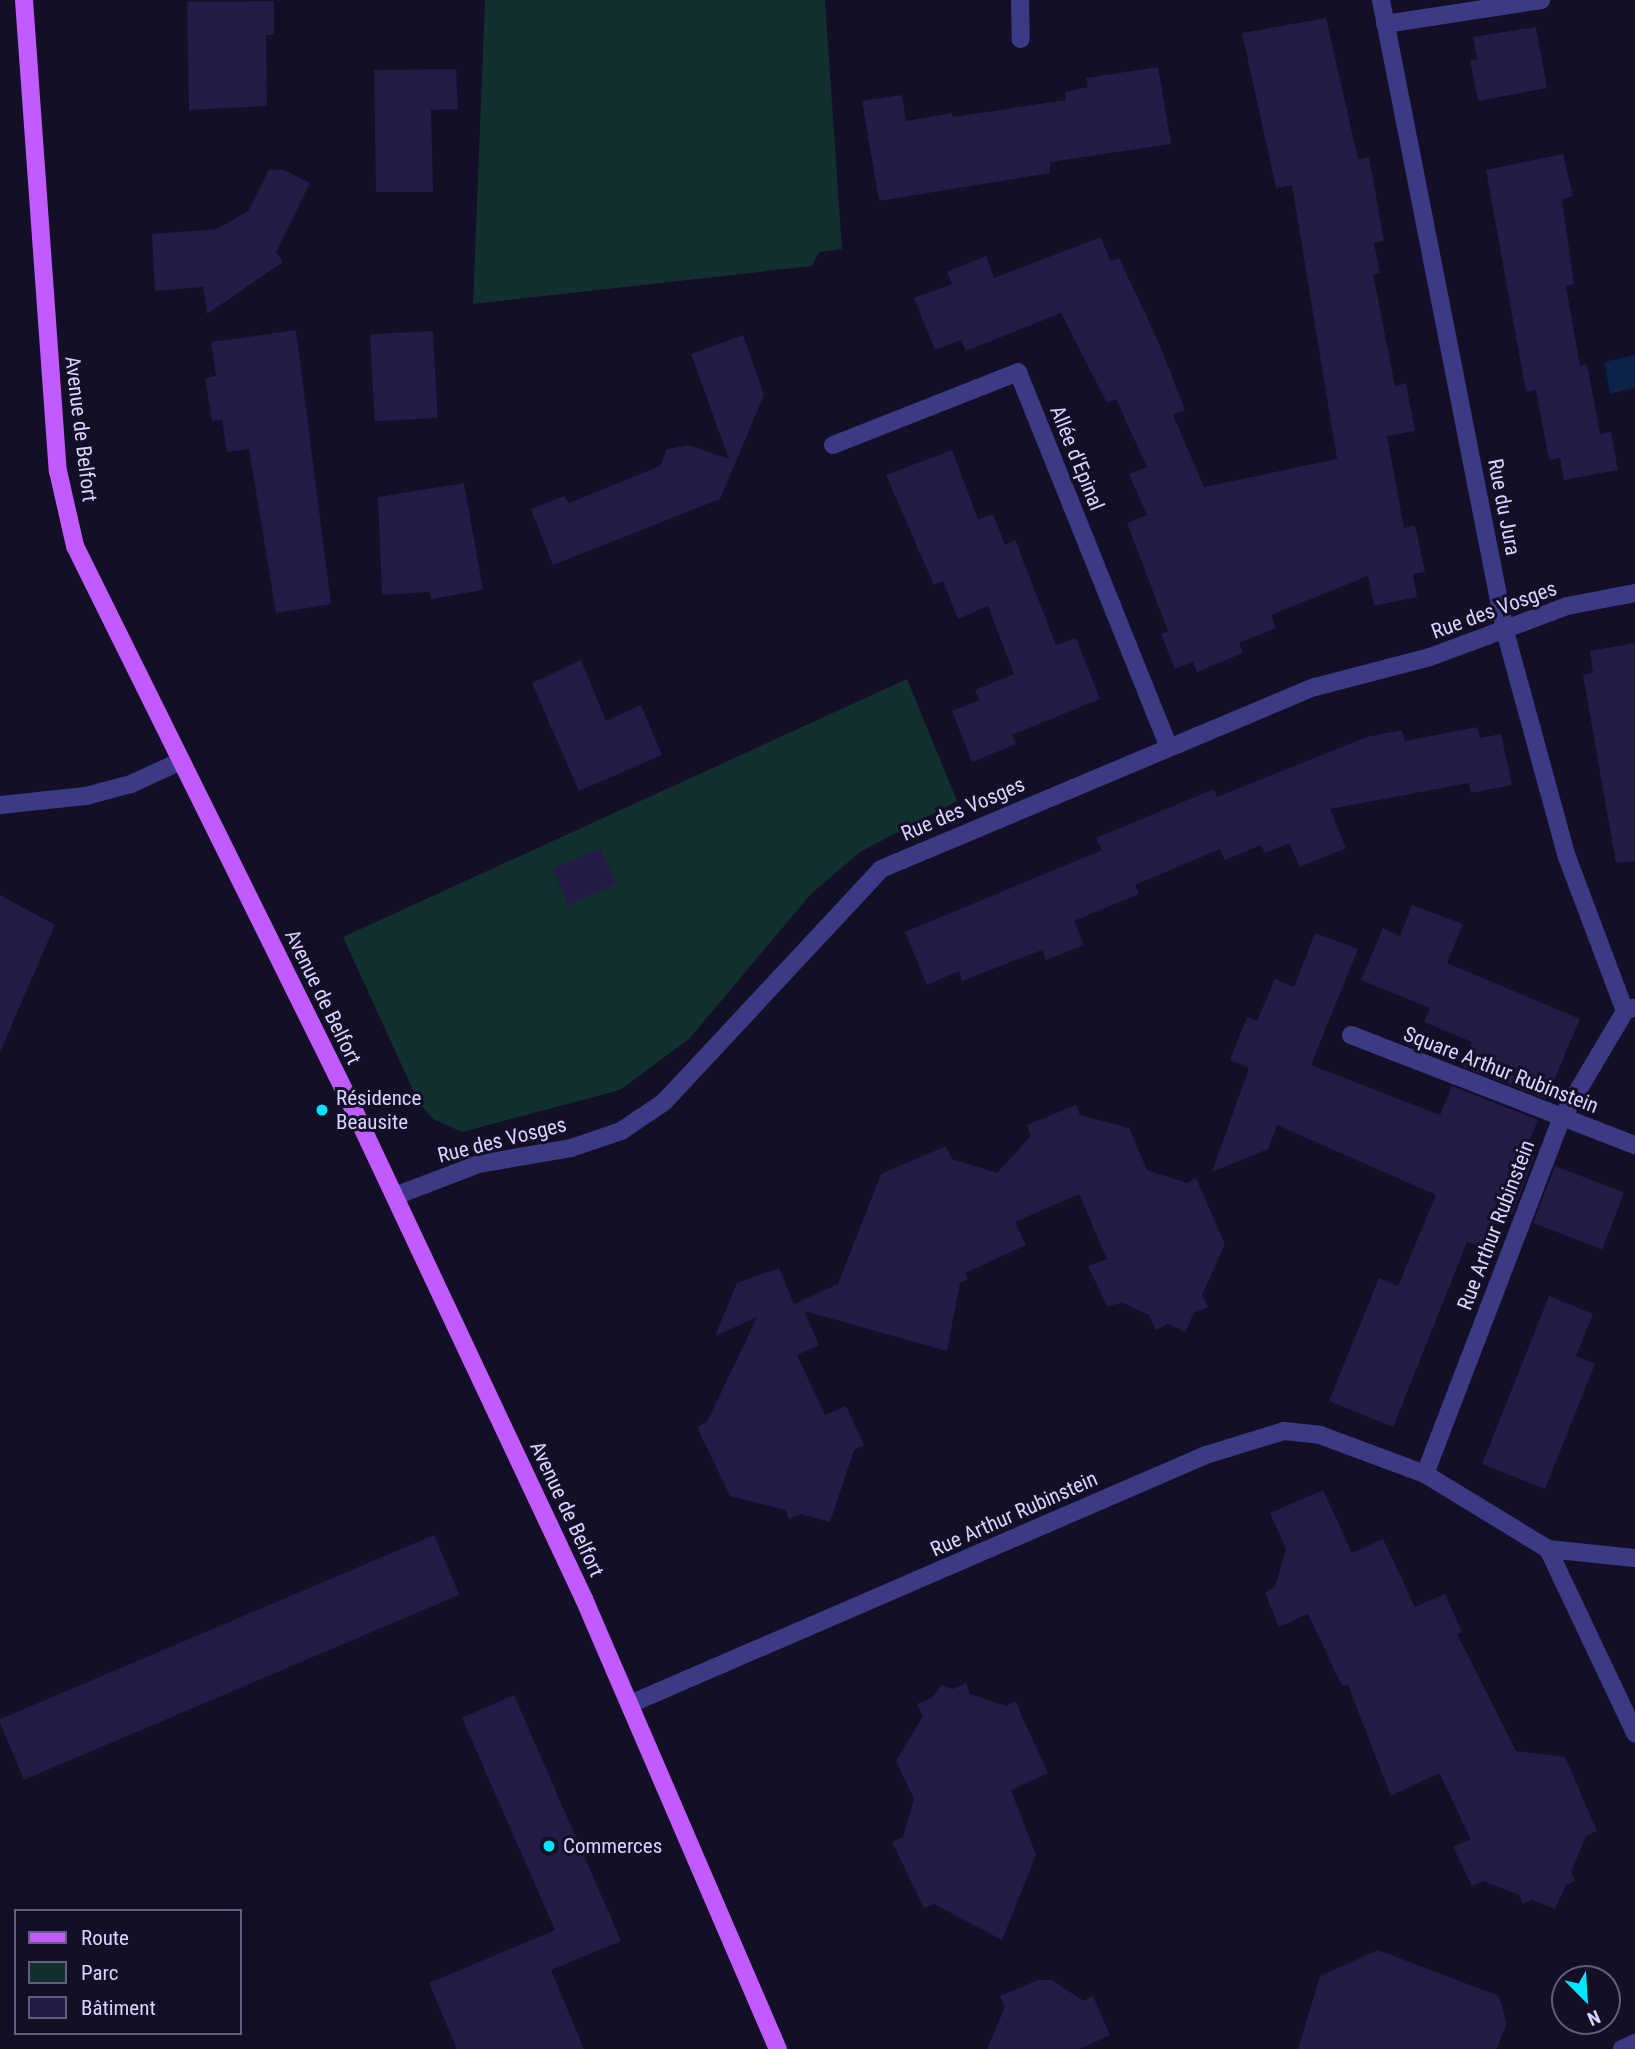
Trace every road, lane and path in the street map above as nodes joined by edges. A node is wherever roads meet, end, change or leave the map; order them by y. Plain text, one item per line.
1 (1020, 0) edge
2 (1381, 0) edge
3 (1541, 0) edge
4 (24, 1) edge
5 (1385, 24) junction
6 (1021, 39) dead end
7 (833, 445) dead end
8 (1635, 593) edge
9 (1505, 631) junction
10 (1168, 746) junction
11 (181, 761) junction
12 (0, 805) edge
13 (1630, 1009) edge
14 (1351, 1035) dead end
15 (1561, 1119) junction
16 (1635, 1145) edge
17 (395, 1196) junction
18 (1425, 1474) junction
19 (1548, 1549) junction
20 (1635, 1558) edge
21 (629, 1704) junction
22 (1635, 1733) edge
23 (1635, 2043) edge
24 (779, 2049) edge
25 (1622, 2049) edge

1 - 6 street
2 - 5 street, Rue du Jura
3 - 5 street
4 - 11 main road, Avenue de Belfort
5 - 9 street, Rue du Jura
7 - 10 street, Allée d'Epinal
8 - 9 street, Rue des Vosges
9 - 10 street, Rue des Vosges
9 - 13 street, Rue du Jura
10 - 17 street, Rue des Vosges
11 - 12 street
11 - 17 main road, Avenue de Belfort
13 - 15 street, Rue Arthur Rubinstein
14 - 15 street, Square Arthur Rubinstein
15 - 16 street, Square Arthur Rubinstein
15 - 18 street, Rue Arthur Rubinstein
17 - 21 main road, Avenue de Belfort
18 - 19 street, Rue Arthur Rubinstein
18 - 21 street, Rue Arthur Rubinstein
19 - 20 street, Rue Arthur Rubinstein
19 - 22 street
21 - 24 main road, Avenue de Belfort
23 - 25 street

